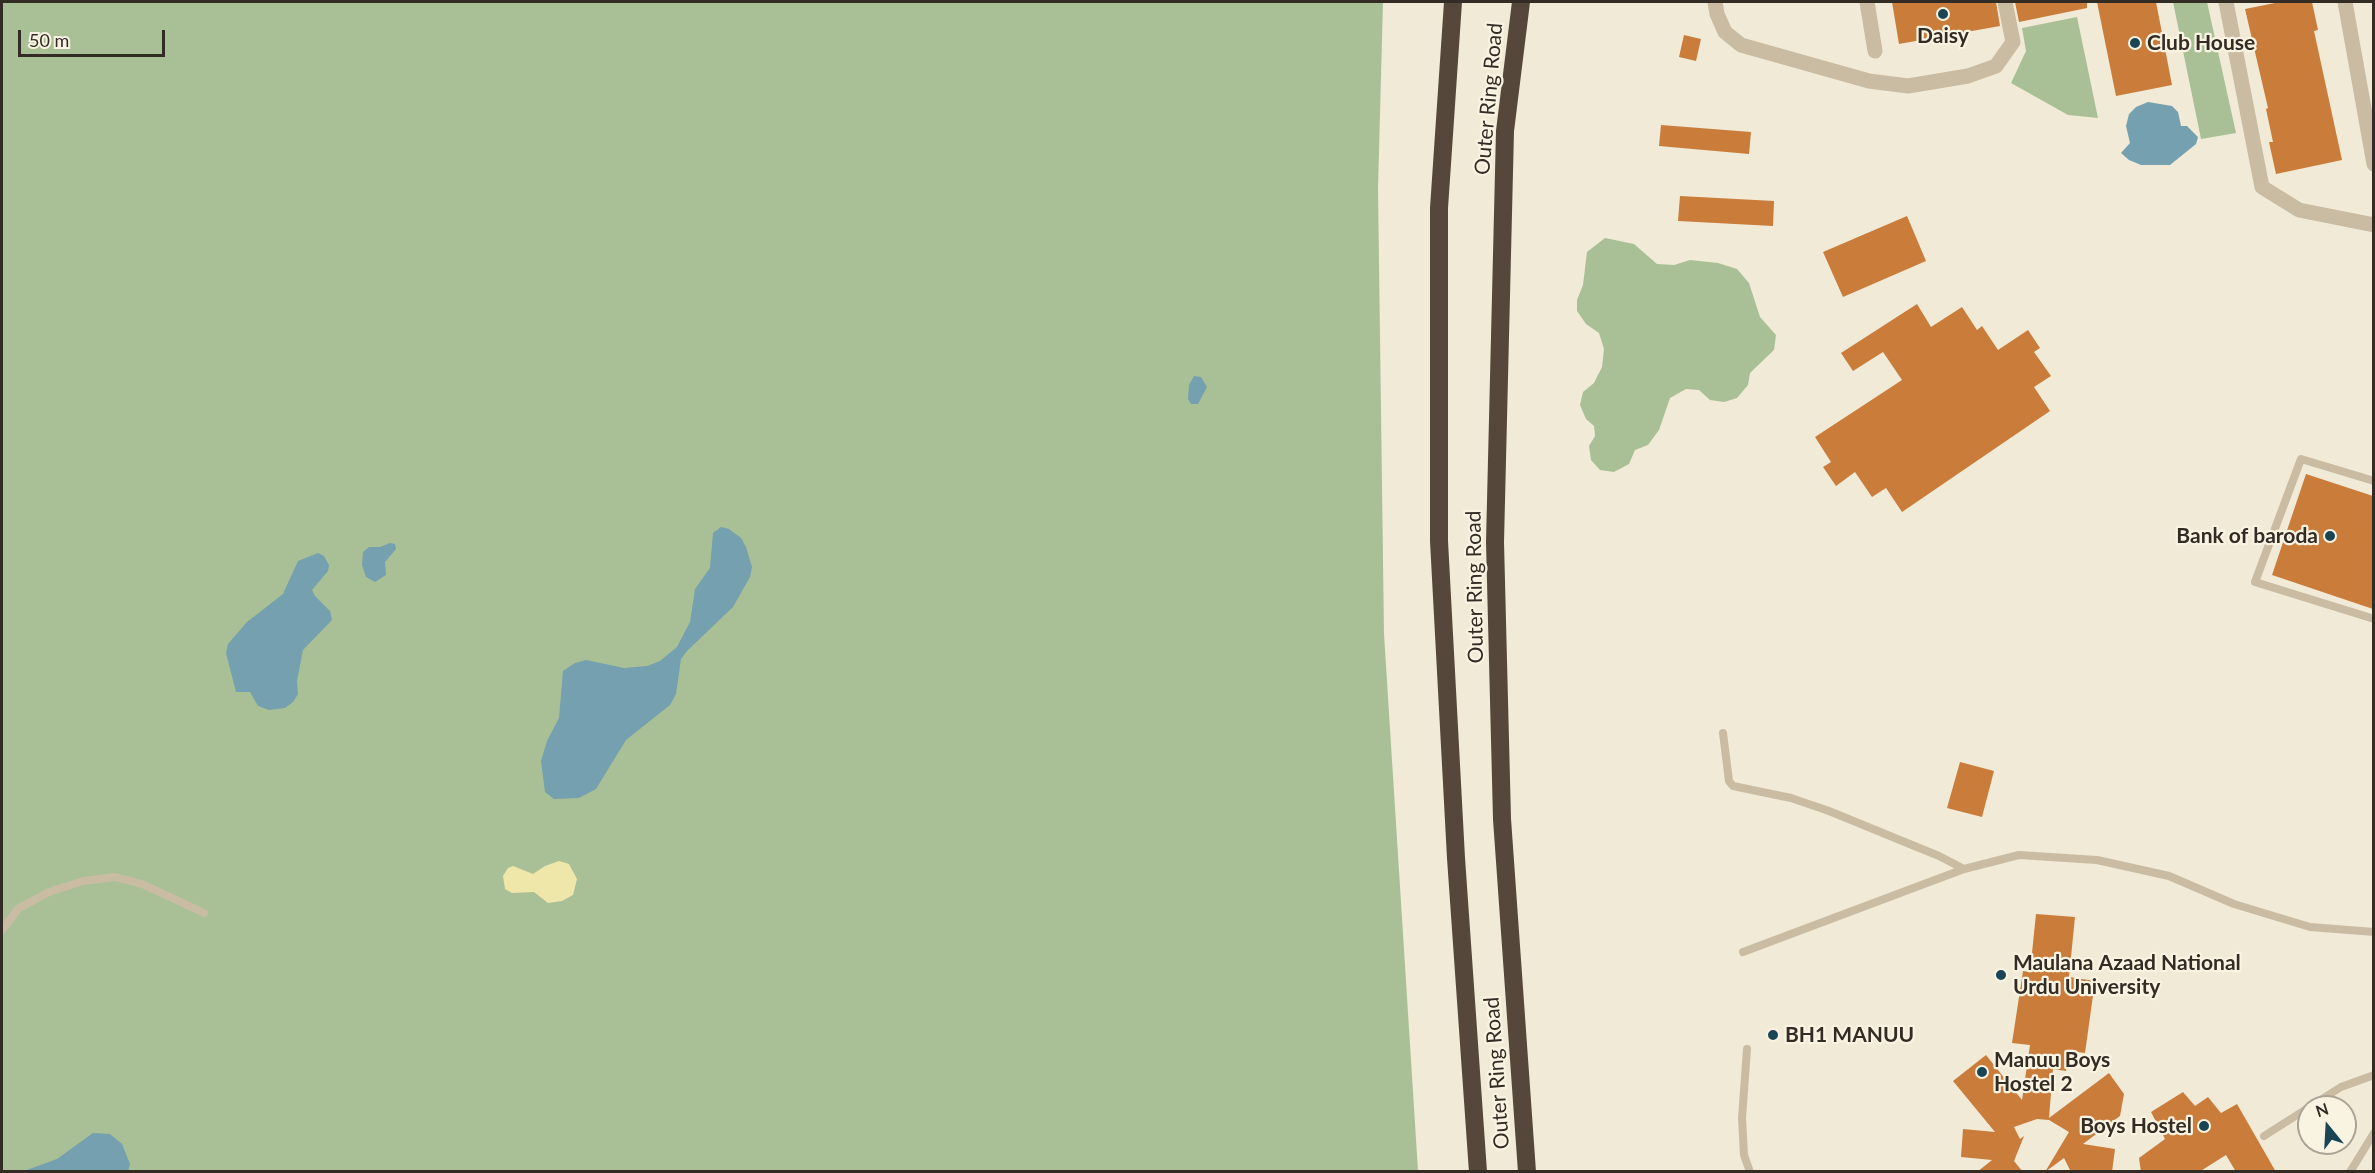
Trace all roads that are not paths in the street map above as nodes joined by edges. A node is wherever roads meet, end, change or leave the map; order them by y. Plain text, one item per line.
1 (1454, 2) edge
2 (1521, 2) edge
3 (1715, 2) edge
4 (1867, 2) edge
5 (2005, 2) edge
6 (2226, 2) edge
7 (2345, 2) edge
8 (1875, 51) dead end
9 (2373, 164) edge
10 (2373, 225) edge
11 (2373, 481) edge
12 (2373, 619) edge
13 (1723, 733) dead end
14 (1964, 869) junction
15 (204, 914) dead end
16 (2, 930) edge
17 (2373, 932) edge
18 (1743, 952) dead end
19 (1747, 1049) dead end
20 (2373, 1075) edge
21 (2373, 1133) edge
22 (2264, 1136) dead end
23 (1478, 1172) edge
24 (1527, 1172) edge
25 (1750, 1172) edge
26 (2350, 1172) edge

1 - 23 highway, Outer Ring Road
2 - 24 highway, Outer Ring Road
3 - 5 street
4 - 8 street
6 - 10 street
7 - 9 street
11 - 12 lane
13 - 14 lane
14 - 17 lane
14 - 18 lane
15 - 16 lane
19 - 25 lane
20 - 22 lane
21 - 26 lane

